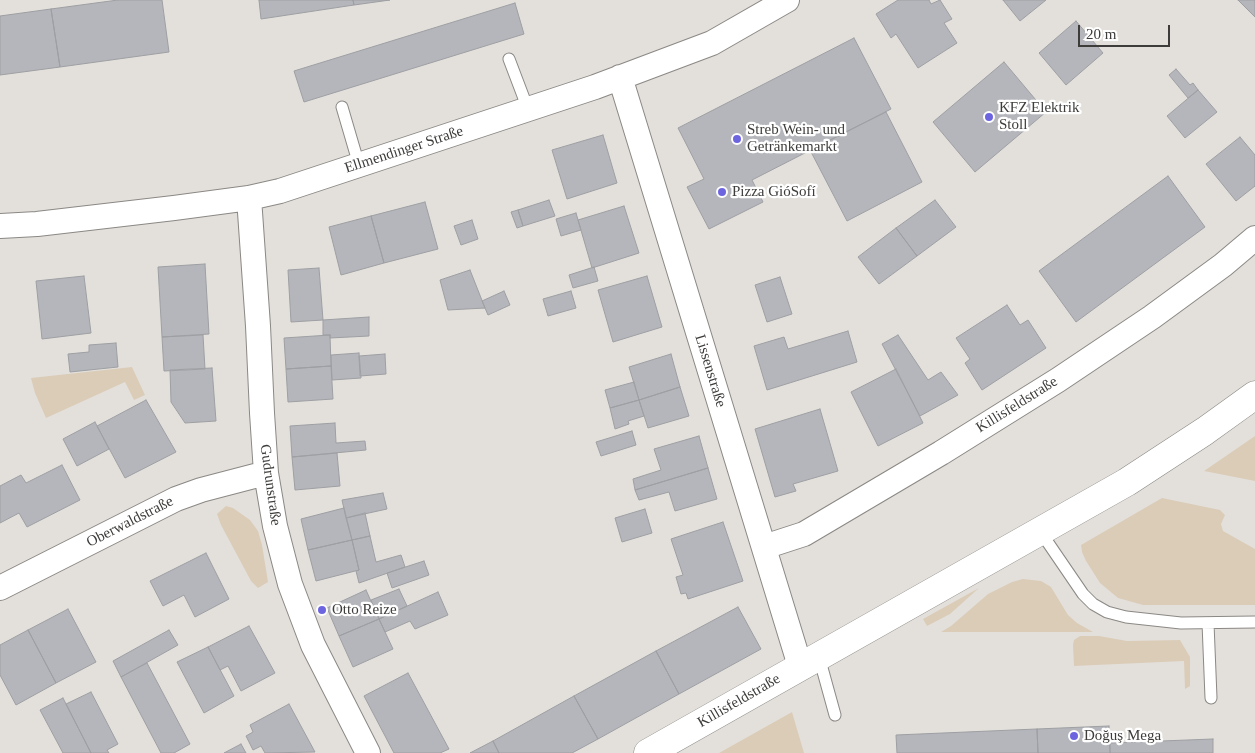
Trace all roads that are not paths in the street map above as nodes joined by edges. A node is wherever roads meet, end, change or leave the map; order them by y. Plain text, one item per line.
1 (786, 0) edge
2 (509, 59) dead end
3 (620, 77) junction
4 (342, 107) dead end
5 (528, 109) junction
6 (359, 165) junction
7 (249, 198) junction
8 (0, 226) edge
9 (1255, 238) edge
10 (1255, 395) edge
11 (266, 474) junction
12 (1040, 531) junction
13 (764, 547) junction
14 (0, 588) edge
15 (1255, 622) edge
16 (1208, 623) junction
17 (809, 661) junction
18 (1211, 698) dead end
19 (835, 715) dead end
20 (368, 753) edge
21 (648, 753) edge

1 - 3 street, Ellmendinger Straße
2 - 5 lane
3 - 5 street, Ellmendinger Straße
3 - 13 street, Lissenstraße
4 - 6 lane
5 - 6 street, Ellmendinger Straße
6 - 7 street, Ellmendinger Straße
7 - 8 street, Ellmendinger Straße
7 - 11 street, Gudrunstraße
9 - 13 street, Killisfeldstraße
10 - 12 main road, Killisfeldstraße
11 - 14 street, Oberwaldstraße
11 - 20 street, Gudrunstraße
12 - 16 lane
12 - 17 main road, Killisfeldstraße
13 - 17 street, Lissenstraße
15 - 16 lane
16 - 18 lane
17 - 19 lane
17 - 21 main road, Killisfeldstraße

